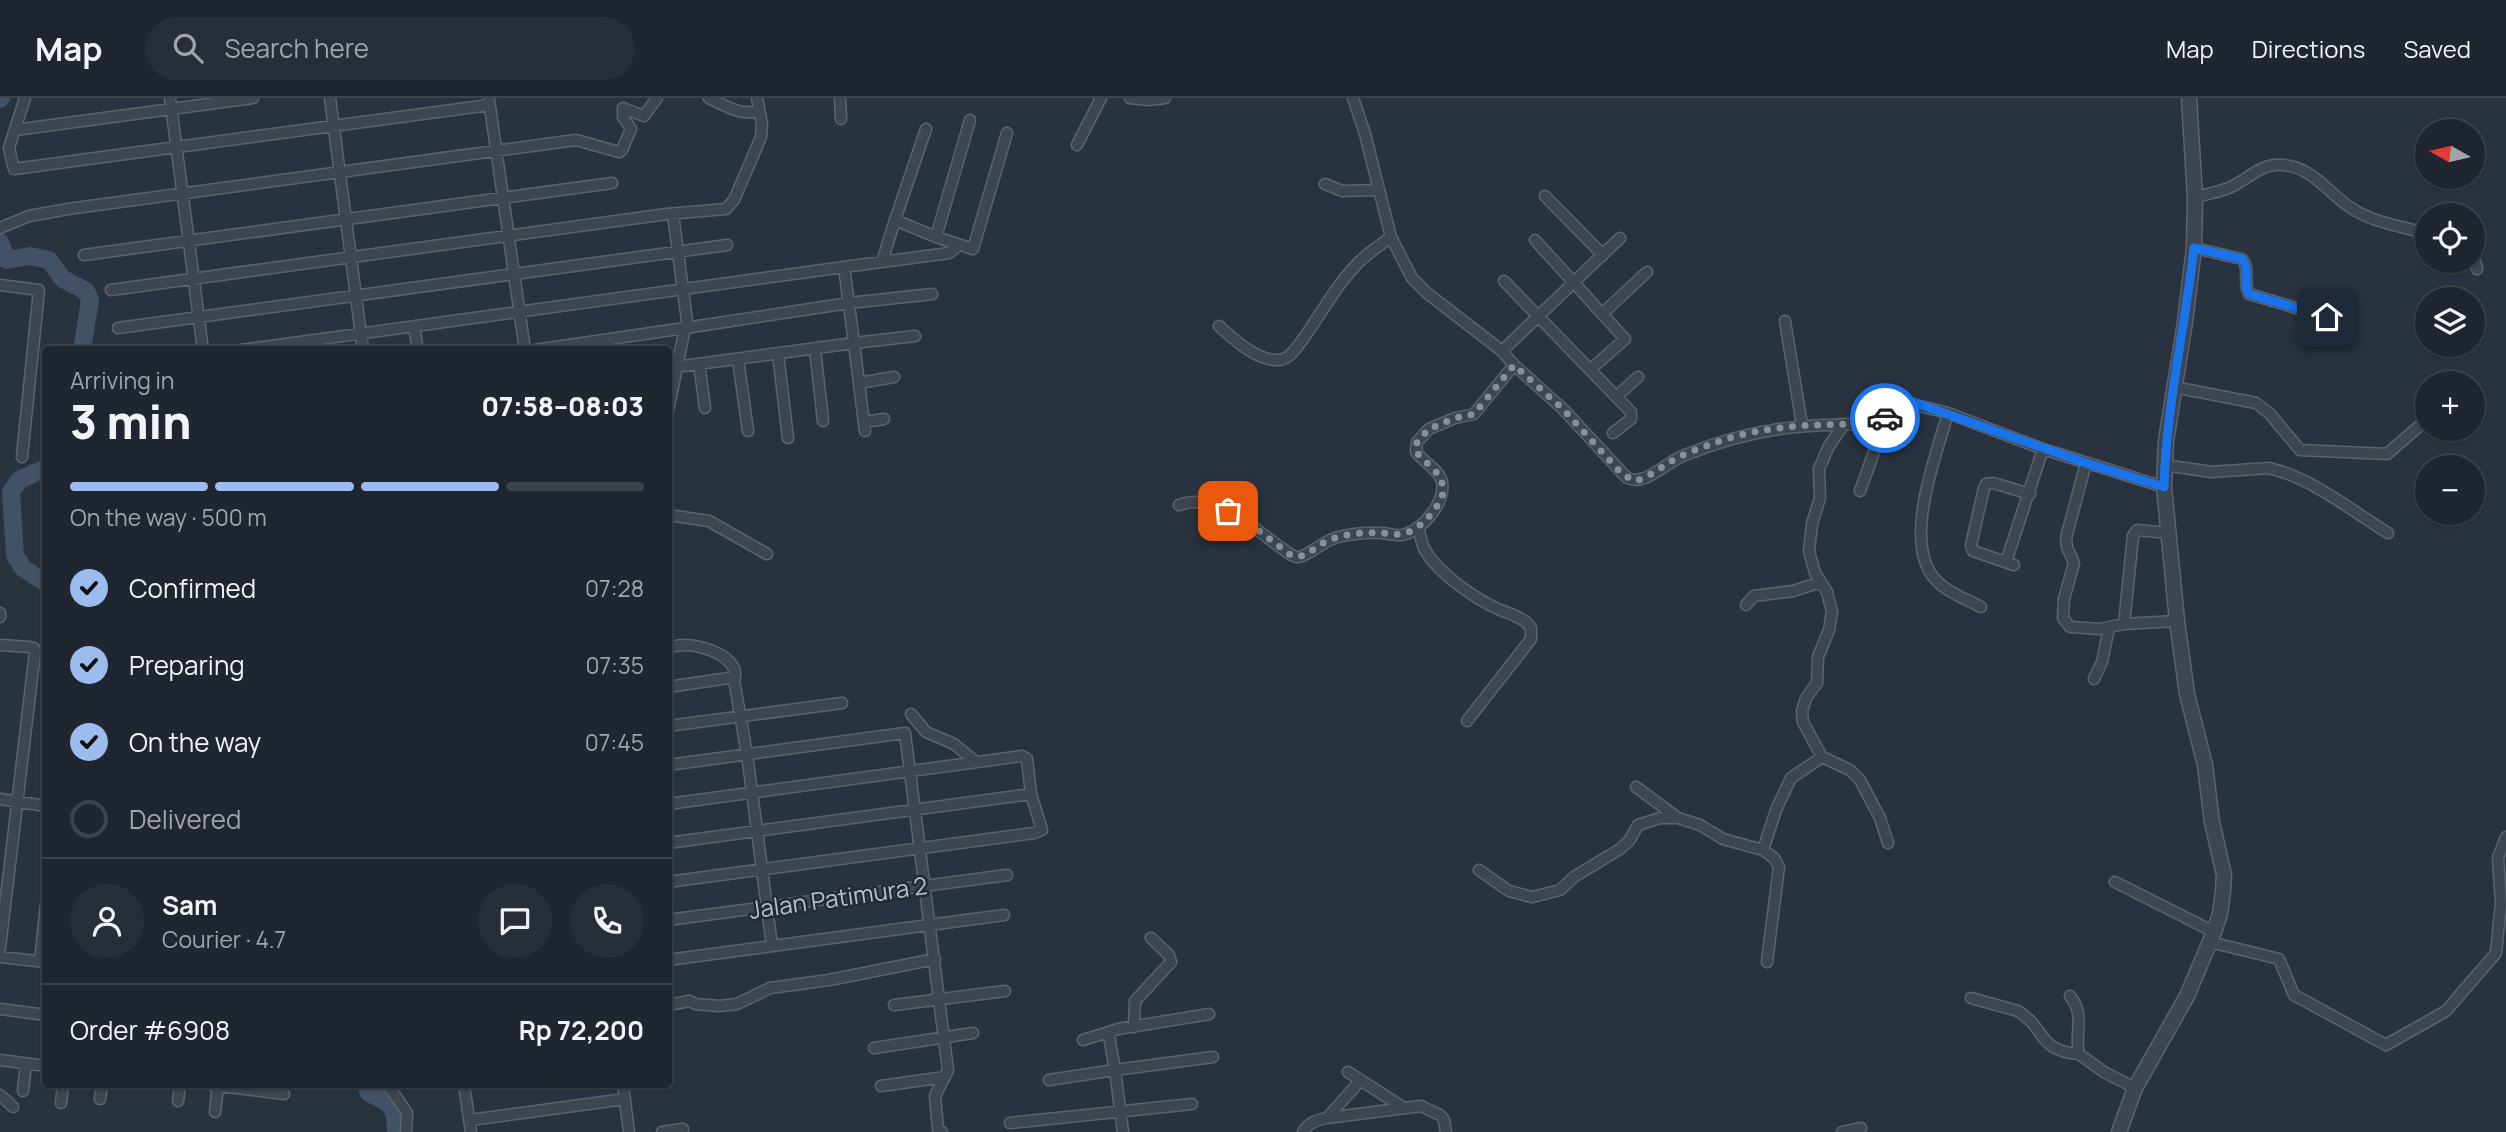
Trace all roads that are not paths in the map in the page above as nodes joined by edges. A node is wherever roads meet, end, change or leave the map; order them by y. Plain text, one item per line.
1 (25, 98) edge
2 (253, 98) edge
3 (330, 98) edge
4 (657, 98) edge
5 (709, 98) edge
6 (757, 98) edge
7 (840, 98) edge
8 (1101, 98) edge
9 (1130, 98) edge
10 (1165, 98) edge
11 (1353, 98) edge
12 (2189, 98) edge
13 (489, 102) edge
14 (171, 103) edge
15 (759, 110) junction
16 (841, 119) dead end
17 (970, 120) dead end
18 (333, 126) junction
19 (926, 129) dead end
20 (15, 130) junction
21 (1007, 133) dead end
22 (1077, 145) dead end
23 (176, 147) junction
24 (497, 151) junction
25 (340, 172) junction
26 (612, 183) dead end
27 (1325, 184) dead end
28 (1378, 190) junction
29 (182, 192) junction
30 (1545, 196) dead end
31 (2195, 197) junction
32 (503, 198) junction
33 (673, 214) junction
34 (346, 219) junction
35 (895, 220) junction
36 (0, 228) edge
37 (2415, 230) edge
38 (509, 236) junction
39 (936, 237) junction
40 (1391, 237) junction
41 (1620, 238) dead end
42 (188, 240) junction
43 (1535, 240) dead end
44 (727, 245) dead end
45 (959, 245) junction
46 (2194, 248) junction
47 (678, 253) junction
48 (84, 255) dead end
49 (1603, 255) junction
50 (352, 257) junction
51 (882, 262) junction
52 (844, 267) junction
53 (1647, 272) dead end
54 (514, 274) junction
55 (194, 279) junction
56 (1504, 281) dead end
57 (1572, 282) junction
58 (0, 285) edge
59 (111, 290) dead end
60 (683, 290) junction
61 (932, 294) dead end
62 (357, 296) junction
63 (849, 303) junction
64 (520, 312) junction
65 (1602, 314) junction
66 (1537, 315) junction
67 (199, 316) junction
68 (2327, 317) dead end
69 (1785, 321) dead end
70 (1219, 326) dead end
71 (414, 327) junction
72 (118, 328) dead end
73 (685, 328) junction
74 (361, 334) junction
75 (915, 335) dead end
76 (854, 344) junction
77 (203, 346) edge
78 (271, 346) edge
79 (362, 346) edge
80 (417, 346) edge
81 (525, 346) edge
82 (562, 346) edge
83 (815, 349) junction
84 (1502, 351) junction
85 (778, 354) junction
86 (738, 359) junction
87 (699, 364) junction
88 (1514, 365) junction
89 (673, 368) edge
90 (1591, 369) junction
91 (894, 377) dead end
92 (1638, 377) dead end
93 (859, 383) junction
94 (2174, 387) junction
95 (1617, 396) junction
96 (705, 408) dead end
97 (1948, 413) junction
98 (884, 419) dead end
99 (823, 421) dead end
100 (1844, 424) junction
101 (1877, 424) junction
102 (1802, 425) junction
103 (2415, 430) edge
104 (748, 431) dead end
105 (1613, 433) dead end
106 (788, 438) dead end
107 (2043, 449) junction
108 (22, 457) dead end
109 (2086, 463) junction
110 (2173, 466) junction
111 (2164, 487) junction
112 (1860, 491) dead end
113 (2030, 494) junction
114 (1179, 505) dead end
115 (672, 516) edge
116 (1418, 527) junction
117 (2168, 533) junction
118 (2388, 533) dead end
119 (767, 554) dead end
120 (1821, 582) junction
121 (1745, 605) dead end
122 (1981, 607) dead end
123 (2177, 621) junction
124 (2124, 624) junction
125 (2109, 628) junction
126 (0, 645) edge
127 (672, 647) edge
128 (2094, 679) dead end
129 (734, 680) junction
130 (672, 686) edge
131 (842, 702) dead end
132 (911, 715) dead end
133 (741, 717) junction
134 (1467, 721) dead end
135 (672, 726) edge
136 (747, 754) junction
137 (1822, 757) junction
138 (976, 762) junction
139 (672, 764) edge
140 (911, 771) junction
141 (1636, 787) dead end
142 (752, 792) junction
143 (1031, 794) junction
144 (0, 799) edge
145 (17, 802) junction
146 (672, 803) edge
147 (42, 805) edge
148 (916, 809) junction
149 (1678, 818) junction
150 (757, 831) junction
151 (2506, 837) edge
152 (672, 842) edge
153 (1888, 843) dead end
154 (921, 848) junction
155 (1763, 850) junction
156 (762, 869) junction
157 (1479, 870) dead end
158 (1007, 875) dead end
159 (672, 881) edge
160 (2115, 882) dead end
161 (926, 886) junction
162 (768, 907) junction
163 (1004, 915) dead end
164 (672, 919) edge
165 (930, 924) junction
166 (2212, 937) junction
167 (1151, 938) dead end
168 (772, 946) junction
169 (0, 948) edge
170 (0, 957) edge
171 (672, 959) edge
172 (935, 959) junction
173 (42, 962) edge
174 (1767, 962) dead end
175 (1005, 991) dead end
176 (2070, 996) dead end
177 (939, 998) junction
178 (1971, 998) dead end
179 (672, 1004) edge
180 (894, 1005) dead end
181 (0, 1009) edge
182 (42, 1014) edge
183 (1209, 1014) dead end
184 (1134, 1027) junction
185 (1112, 1031) junction
186 (973, 1032) dead end
187 (944, 1037) junction
188 (1083, 1040) dead end
189 (874, 1048) dead end
190 (2079, 1054) junction
191 (1213, 1057) dead end
192 (0, 1060) edge
193 (26, 1064) junction
194 (42, 1066) edge
195 (1115, 1070) junction
196 (1348, 1072) dead end
197 (945, 1077) junction
198 (1049, 1080) dead end
199 (1361, 1080) junction
200 (881, 1086) dead end
201 (2130, 1086) junction
202 (63, 1088) edge
203 (102, 1088) edge
204 (180, 1088) edge
205 (218, 1088) edge
206 (234, 1088) edge
207 (390, 1088) edge
208 (465, 1088) edge
209 (623, 1088) edge
210 (23, 1091) dead end
211 (284, 1094) dead end
212 (0, 1095) edge
213 (100, 1099) dead end
214 (625, 1099) junction
215 (178, 1101) dead end
216 (61, 1103) dead end
217 (1192, 1104) dead end
218 (13, 1107) dead end
219 (1404, 1108) junction
220 (1121, 1111) junction
221 (215, 1112) dead end
222 (1327, 1118) junction
223 (1010, 1123) dead end
224 (471, 1126) edge
225 (1861, 1128) dead end
226 (683, 1129) dead end
227 (406, 1132) edge
228 (629, 1132) edge
229 (662, 1132) edge
230 (942, 1132) edge
231 (1123, 1132) edge
232 (1303, 1132) edge
233 (1446, 1132) edge
234 (1842, 1132) edge
235 (2119, 1132) edge

1 - 20 street
2 - 14 street
3 - 18 street
4 - 24 street
5 - 15 street
6 - 15 street
7 - 16 street
8 - 22 street
9 - 10 street
11 - 28 street
12 - 31 street
13 - 18 street
13 - 24 street
14 - 20 street
14 - 23 street
15 - 33 street
17 - 39 street
18 - 23 street
18 - 25 street
19 - 35 street
20 - 23 street
21 - 45 street
23 - 29 street
24 - 25 street
24 - 32 street
25 - 29 street
25 - 34 street
26 - 32 street
27 - 28 street
28 - 40 street
29 - 36 street
29 - 42 street
30 - 49 street
31 - 37 street
31 - 46 street
32 - 34 street
32 - 38 street
33 - 38 street
33 - 47 street
34 - 42 street
34 - 50 street
35 - 39 street
35 - 51 street
38 - 50 street
38 - 54 street
39 - 45 street
40 - 70 street
40 - 84 street
41 - 49 street
42 - 48 street
42 - 55 street
43 - 57 street
44 - 47 street
45 - 51 street
46 - 68 street
46 - 94 street
47 - 54 street
47 - 60 street
49 - 57 street
50 - 55 street
50 - 62 street
51 - 52 street
52 - 60 street
52 - 63 street
53 - 65 street
54 - 62 street
54 - 64 street
55 - 59 street
55 - 67 street
56 - 66 street
57 - 65 street
57 - 66 street
58 - 108 street
60 - 64 street
60 - 73 street
61 - 63 street
62 - 67 street
62 - 74 street
63 - 73 street
63 - 76 street
64 - 71 street
64 - 81 street
65 - 90 street
66 - 84 street
66 - 90 street
67 - 72 street
67 - 77 street
69 - 102 street
71 - 74 street
71 - 80 street
73 - 82 street
73 - 89 street
74 - 78 street
74 - 79 street
75 - 76 street
76 - 83 street
76 - 93 street
83 - 85 street
83 - 99 street
84 - 88 street
85 - 86 street
85 - 106 street
86 - 87 street
86 - 104 street
87 - 89 street
87 - 96 street
88 - 102 street
88 - 116 street
90 - 95 street
91 - 93 street
92 - 95 street
93 - 98 street
94 - 103 street
94 - 110 street
95 - 105 street
97 - 101 street
97 - 107 street
97 - 122 street
100 - 101 street
100 - 102 street
100 - 120 street
101 - 112 street
107 - 109 street
107 - 113 street
109 - 111 street
109 - 125 street
110 - 111 street
110 - 118 street
111 - 117 street
113 - 113 street
114 - 116 street
115 - 119 street
116 - 134 street
117 - 123 street
117 - 124 street
120 - 121 street
120 - 137 street
123 - 124 street
123 - 166 street
124 - 125 street
125 - 128 street
126 - 145 street
127 - 129 street
129 - 130 street
129 - 133 street
131 - 133 street
132 - 138 street
133 - 135 street
133 - 136 street
136 - 139 street
136 - 140 street
136 - 142 street
137 - 153 street
137 - 155 street
138 - 140 street
138 - 143 street
140 - 142 street
140 - 148 street
141 - 149 street
142 - 146 street
142 - 150 street
143 - 148 street
143 - 154 street
144 - 145 street
145 - 147 street
145 - 169 street
148 - 150 street
148 - 154 street
149 - 155 street
149 - 157 street
150 - 152 street
150 - 156 street
151 - 166 street
154 - 156 street
154 - 161 street
155 - 174 street
156 - 159 street
156 - 162 street
158 - 161 street, Jalan Patimura 2
160 - 166 street
161 - 162 street, Jalan Patimura 2
161 - 165 street
162 - 164 street, Jalan Patimura 2
162 - 168 street
163 - 165 street
165 - 168 street
165 - 172 street
166 - 201 street
167 - 184 street
168 - 171 street
170 - 173 street
172 - 177 street
172 - 179 street
175 - 177 street
176 - 190 street
177 - 180 street
177 - 187 street
178 - 190 street
181 - 182 street
183 - 184 street
184 - 185 street
185 - 188 street
185 - 195 street
186 - 187 street
187 - 189 street
187 - 197 street
190 - 201 street
191 - 195 street
192 - 193 street
193 - 194 street
193 - 210 street
195 - 198 street
195 - 220 street
196 - 199 street
197 - 200 street
197 - 230 street
199 - 219 street
199 - 222 street
201 - 235 street
202 - 216 street
203 - 213 street
204 - 215 street
205 - 221 street
206 - 211 street
207 - 227 street
208 - 224 street
209 - 214 street
212 - 218 street
214 - 224 street
214 - 228 street
217 - 220 street
219 - 222 street
219 - 233 street
220 - 223 street
220 - 231 street
222 - 232 street
225 - 234 street
226 - 229 street

